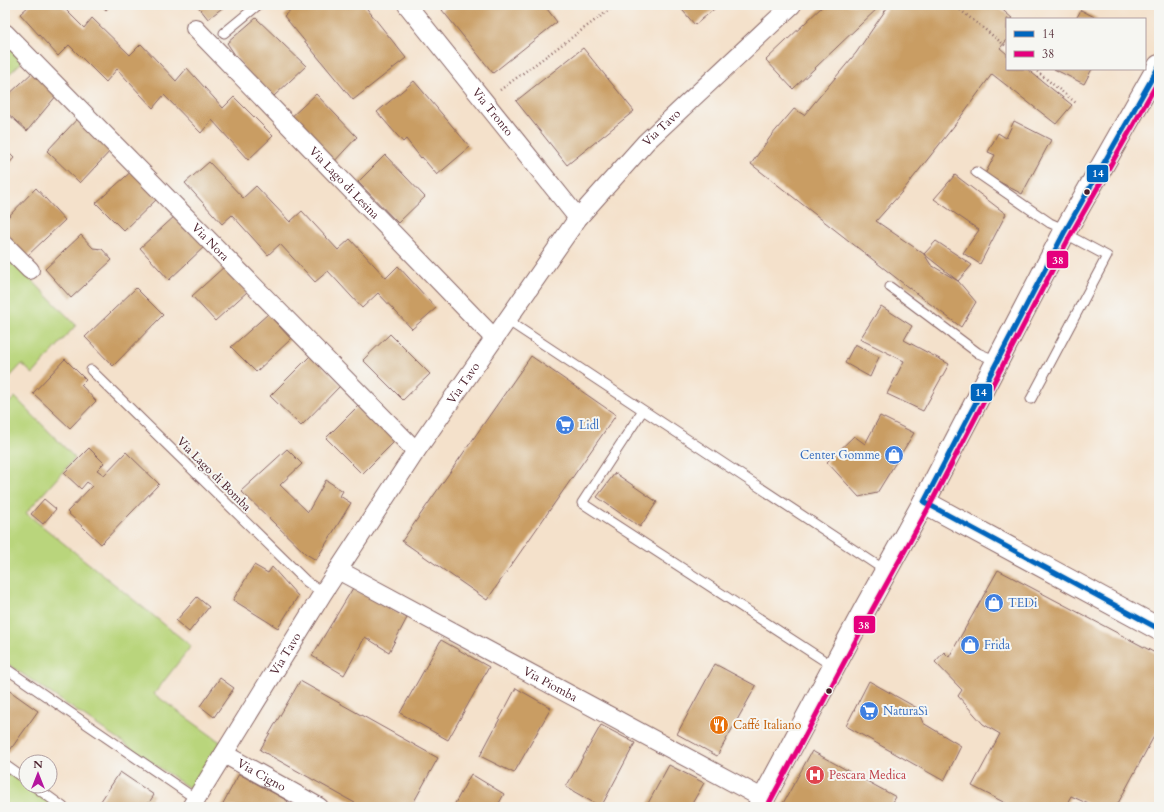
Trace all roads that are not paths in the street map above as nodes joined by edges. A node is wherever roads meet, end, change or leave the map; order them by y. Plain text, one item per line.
1 (258, 5) edge
2 (407, 5) edge
3 (792, 5) edge
4 (195, 28) dead end
5 (5, 32) edge
6 (224, 32) dead end
7 (1159, 66) edge
8 (976, 172) dead end
9 (578, 218) junction
10 (1065, 231) junction
11 (5, 245) edge
12 (30, 270) dead end
13 (890, 287) dead end
14 (507, 320) junction
15 (494, 338) junction
16 (997, 361) junction
17 (91, 370) dead end
18 (1031, 399) dead end
19 (643, 410) junction
20 (416, 451) junction
21 (924, 502) junction
22 (338, 570) junction
23 (886, 571) junction
24 (323, 593) junction
25 (1159, 629) edge
26 (834, 667) junction
27 (5, 668) edge
28 (224, 754) junction
29 (5, 764) edge
30 (18, 774) edge
31 (45, 794) edge
32 (194, 803) edge
33 (761, 803) edge
34 (63, 807) edge
35 (319, 807) edge

1 - 6 lane
2 - 9 street, Via Tronto
3 - 9 street, Via Tavo
4 - 15 street, Via Lago di Lesina
5 - 20 street, Via Nora
7 - 10 main road
8 - 10 lane
9 - 14 street, Via Tavo
10 - 16 main road
10 - 18 lane
11 - 12 street
13 - 16 lane
14 - 15 street, Via Tavo
14 - 19 lane
15 - 20 street, Via Tavo
16 - 21 main road
17 - 24 lane, Via Lago di Bomba
19 - 23 lane
19 - 26 lane
20 - 22 street, Via Tavo
21 - 23 main road
21 - 25 main road
22 - 24 street, Via Tavo
22 - 33 street, Via Piomba
23 - 26 main road
24 - 28 street, Via Tavo
26 - 33 main road
27 - 32 lane
28 - 32 street, Via Tavo
28 - 35 street, Via Cigno
29 - 30 lane
31 - 34 lane

